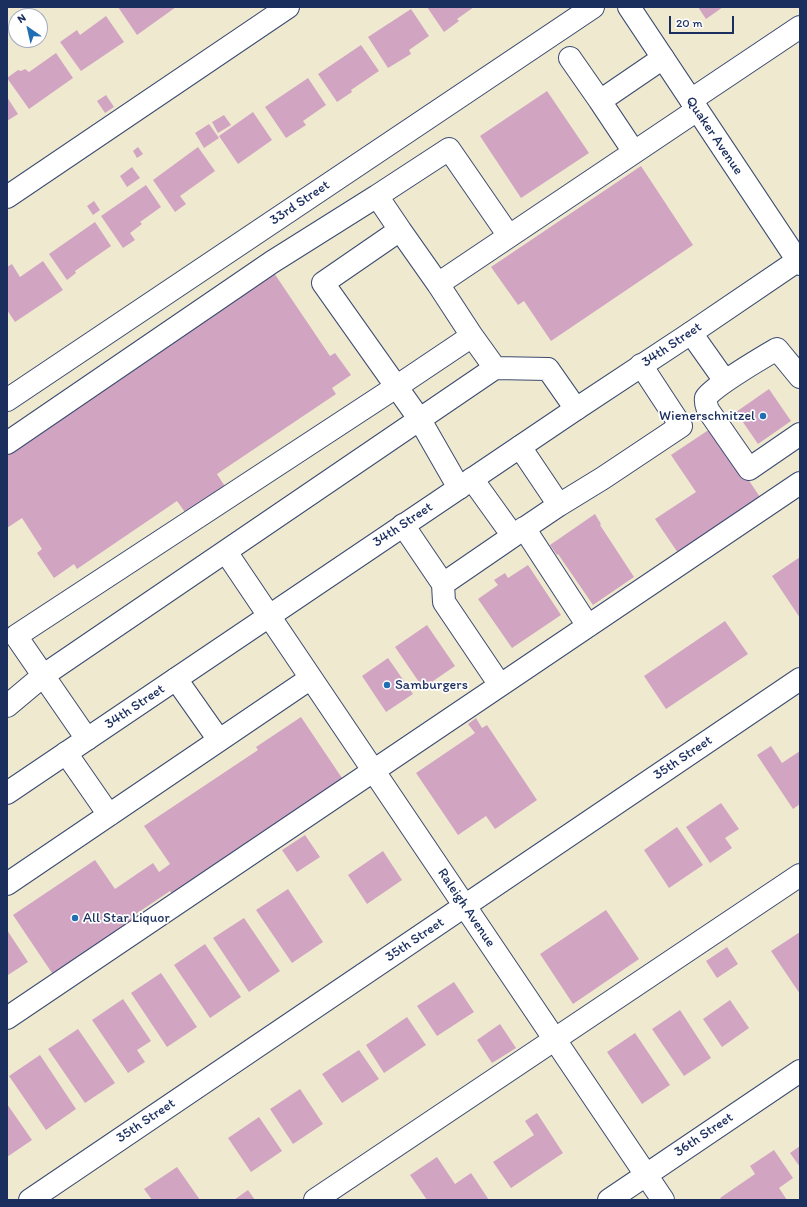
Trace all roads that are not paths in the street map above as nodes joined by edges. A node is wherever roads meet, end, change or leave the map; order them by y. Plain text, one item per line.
1 (288, 7) edge
2 (593, 7) edge
3 (629, 7) edge
4 (800, 27) edge
5 (570, 58) dead end
6 (663, 58) junction
7 (600, 101) junction
8 (694, 105) junction
9 (634, 152) junction
10 (377, 196) junction
11 (7, 197) edge
12 (400, 230) junction
13 (509, 236) junction
14 (799, 261) edge
15 (438, 284) junction
16 (691, 332) junction
17 (472, 336) junction
18 (641, 365) junction
19 (495, 368) junction
20 (800, 377) edge
21 (725, 381) junction
22 (396, 387) junction
23 (7, 400) edge
24 (576, 409) junction
25 (420, 420) junction
26 (800, 426) edge
27 (725, 429) junction
28 (800, 434) edge
29 (7, 442) edge
30 (520, 447) junction
31 (466, 483) junction
32 (800, 483) edge
33 (559, 505) junction
34 (403, 525) junction
35 (518, 532) junction
36 (226, 552) junction
37 (443, 584) junction
38 (269, 616) junction
39 (588, 626) junction
40 (11, 630) edge
41 (44, 675) junction
42 (311, 678) junction
43 (176, 679) junction
44 (800, 679) edge
45 (500, 685) junction
46 (7, 706) edge
47 (87, 739) junction
48 (219, 740) junction
49 (66, 753) junction
50 (374, 771) junction
51 (7, 793) edge
52 (109, 815) junction
53 (800, 875) edge
54 (7, 884) edge
55 (465, 906) junction
56 (7, 1018) edge
57 (554, 1039) junction
58 (800, 1070) edge
59 (646, 1174) junction
60 (30, 1200) edge
61 (315, 1200) edge
62 (608, 1200) edge
63 (663, 1200) edge

1 - 11 street
2 - 23 street, 33rd Street
3 - 6 street, Quaker Avenue
4 - 8 street
5 - 7 street
6 - 7 street
6 - 8 street, Quaker Avenue
7 - 9 street
8 - 9 street
8 - 14 street, Quaker Avenue
9 - 13 street
10 - 12 street
10 - 13 street
10 - 29 street
12 - 15 street
12 - 22 street
13 - 15 street
14 - 16 street, 34th Street
15 - 17 street
16 - 18 street, 34th Street
16 - 21 street
17 - 19 street
17 - 22 street
18 - 24 street, 34th Street
18 - 33 street
19 - 24 street
19 - 25 street
20 - 21 street
21 - 27 street
22 - 25 street
22 - 40 street
24 - 30 street, 34th Street
25 - 31 street
25 - 36 street
26 - 27 street
27 - 28 street
30 - 31 street, 34th Street
30 - 33 street
31 - 34 street, 34th Street
31 - 35 street
32 - 39 street
33 - 35 street
34 - 37 street
34 - 38 street, 34th Street
35 - 37 street
35 - 39 street
36 - 38 street, Raleigh Avenue
36 - 41 street
37 - 45 street
38 - 42 street, Raleigh Avenue
38 - 43 street, 34th Street
39 - 45 street
40 - 41 street
41 - 46 street
41 - 47 street
42 - 48 street
42 - 50 street, Raleigh Avenue
43 - 47 street, 34th Street
43 - 48 street
44 - 55 street, 35th Street
45 - 50 street
47 - 49 street, 34th Street
48 - 52 street
49 - 51 street, 34th Street
49 - 52 street
50 - 55 street, Raleigh Avenue
50 - 56 street
52 - 54 street
53 - 57 street
55 - 57 street, Raleigh Avenue
55 - 60 street, 35th Street
57 - 59 street, Raleigh Avenue
57 - 61 street
58 - 59 street, 36th Street
59 - 62 street, 36th Street
59 - 63 street, Raleigh Avenue

